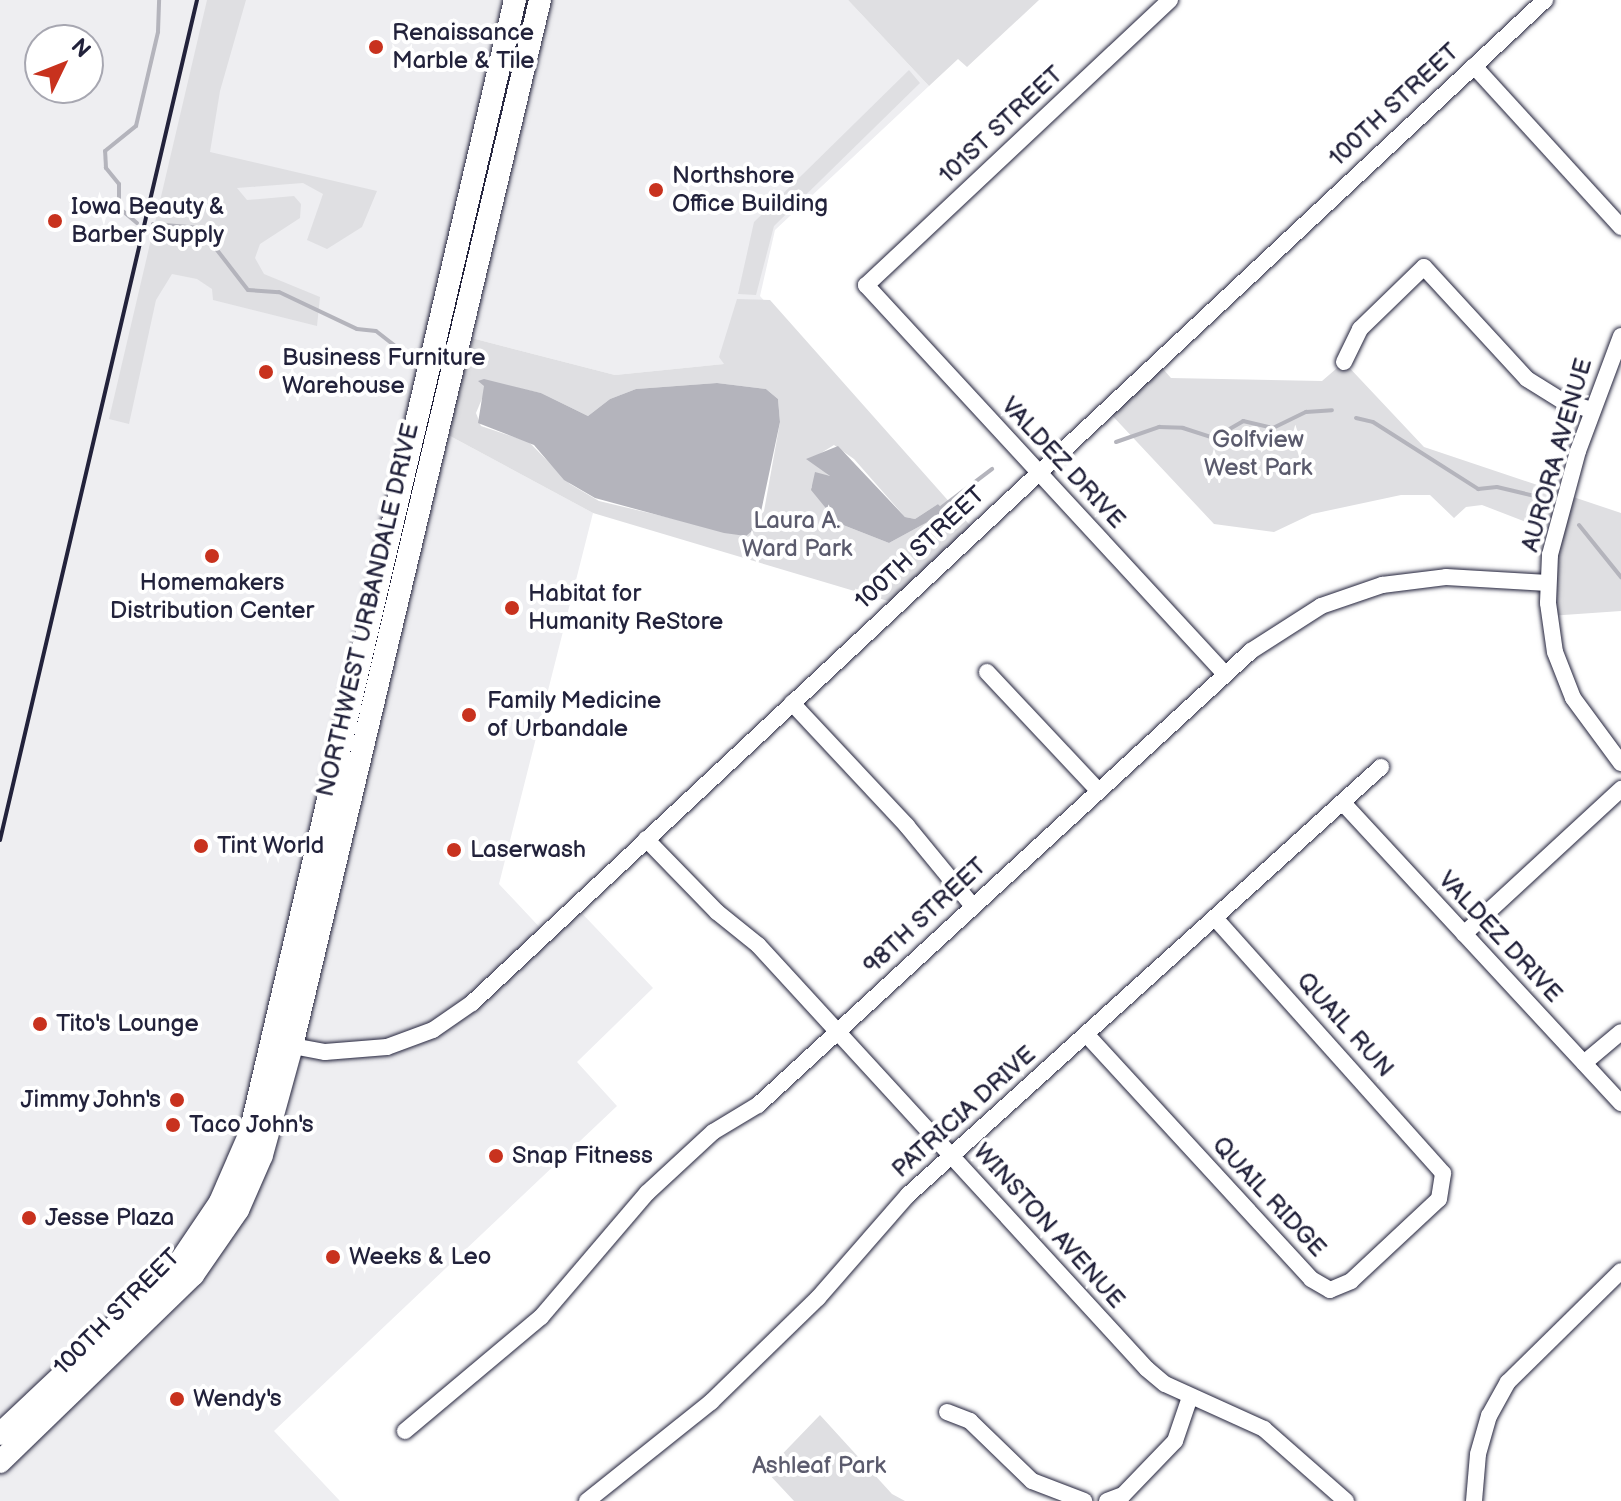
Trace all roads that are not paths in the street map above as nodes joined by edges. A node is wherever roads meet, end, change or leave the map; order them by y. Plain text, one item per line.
1 (515, 0) edge
2 (540, 0) edge
3 (1170, 0) edge
4 (1545, 0) edge
5 (1474, 66) junction
6 (1621, 227) edge
7 (866, 285) joint
8 (1621, 336) edge
9 (1344, 362) dead end
10 (1592, 410) junction
11 (1039, 473) junction
12 (1548, 583) junction
13 (987, 672) dead end
14 (1225, 674) junction
15 (792, 703) junction
16 (1621, 763) edge
17 (1381, 767) dead end
18 (1621, 789) edge
19 (1098, 790) junction
20 (1344, 804) junction
21 (646, 839) junction
22 (972, 905) junction
23 (1216, 919) junction
24 (1464, 934) junction
25 (838, 1030) junction
26 (1621, 1032) edge
27 (1086, 1034) junction
28 (283, 1044) junction
29 (1584, 1063) junction
30 (1621, 1103) edge
31 (952, 1154) junction
32 (1439, 1163) joint
33 (1621, 1271) edge
34 (1190, 1397) junction
35 (947, 1412) dead end
36 (405, 1431) dead end
37 (0, 1434) edge
38 (0, 1462) edge
39 (587, 1501) edge
40 (1084, 1501) edge
41 (1107, 1501) edge
42 (1346, 1501) edge
43 (1474, 1501) edge

1 - 28 main road, NORTHWEST URBANDALE DRIVE
2 - 28 main road, NORTHWEST URBANDALE DRIVE
3 - 7 street, 101ST STREET
4 - 5 street, 100TH STREET
5 - 6 street
5 - 11 street, 100TH STREET
7 - 11 street, VALDEZ DRIVE
8 - 10 street, AURORA AVENUE
9 - 10 street
10 - 12 street, AURORA AVENUE
11 - 14 street, VALDEZ DRIVE
11 - 15 street, 100TH STREET
12 - 14 street, 98TH STREET
12 - 16 street, AURORA AVENUE
13 - 19 street
14 - 19 street, 98TH STREET
15 - 21 street, 100TH STREET
15 - 22 street
17 - 20 street, PATRICIA DRIVE
18 - 24 street
19 - 22 street, 98TH STREET
20 - 23 street, PATRICIA DRIVE
20 - 24 street, VALDEZ DRIVE
21 - 25 street, WINSTON AVENUE
21 - 28 street, 100TH STREET
22 - 25 street, 98TH STREET
23 - 27 street, PATRICIA DRIVE
23 - 32 street, QUAIL RUN
24 - 29 street, VALDEZ DRIVE
25 - 31 street, WINSTON AVENUE
25 - 36 street, 98TH STREET
26 - 29 street
27 - 31 street, PATRICIA DRIVE
27 - 32 street, QUAIL RIDGE
28 - 37 main road, 100TH STREET
28 - 38 main road, 100TH STREET
29 - 30 street, VALDEZ DRIVE
31 - 34 street, WINSTON AVENUE
31 - 39 street, PATRICIA DRIVE
33 - 43 street
34 - 41 street
34 - 42 street, WINSTON AVENUE
35 - 40 street

